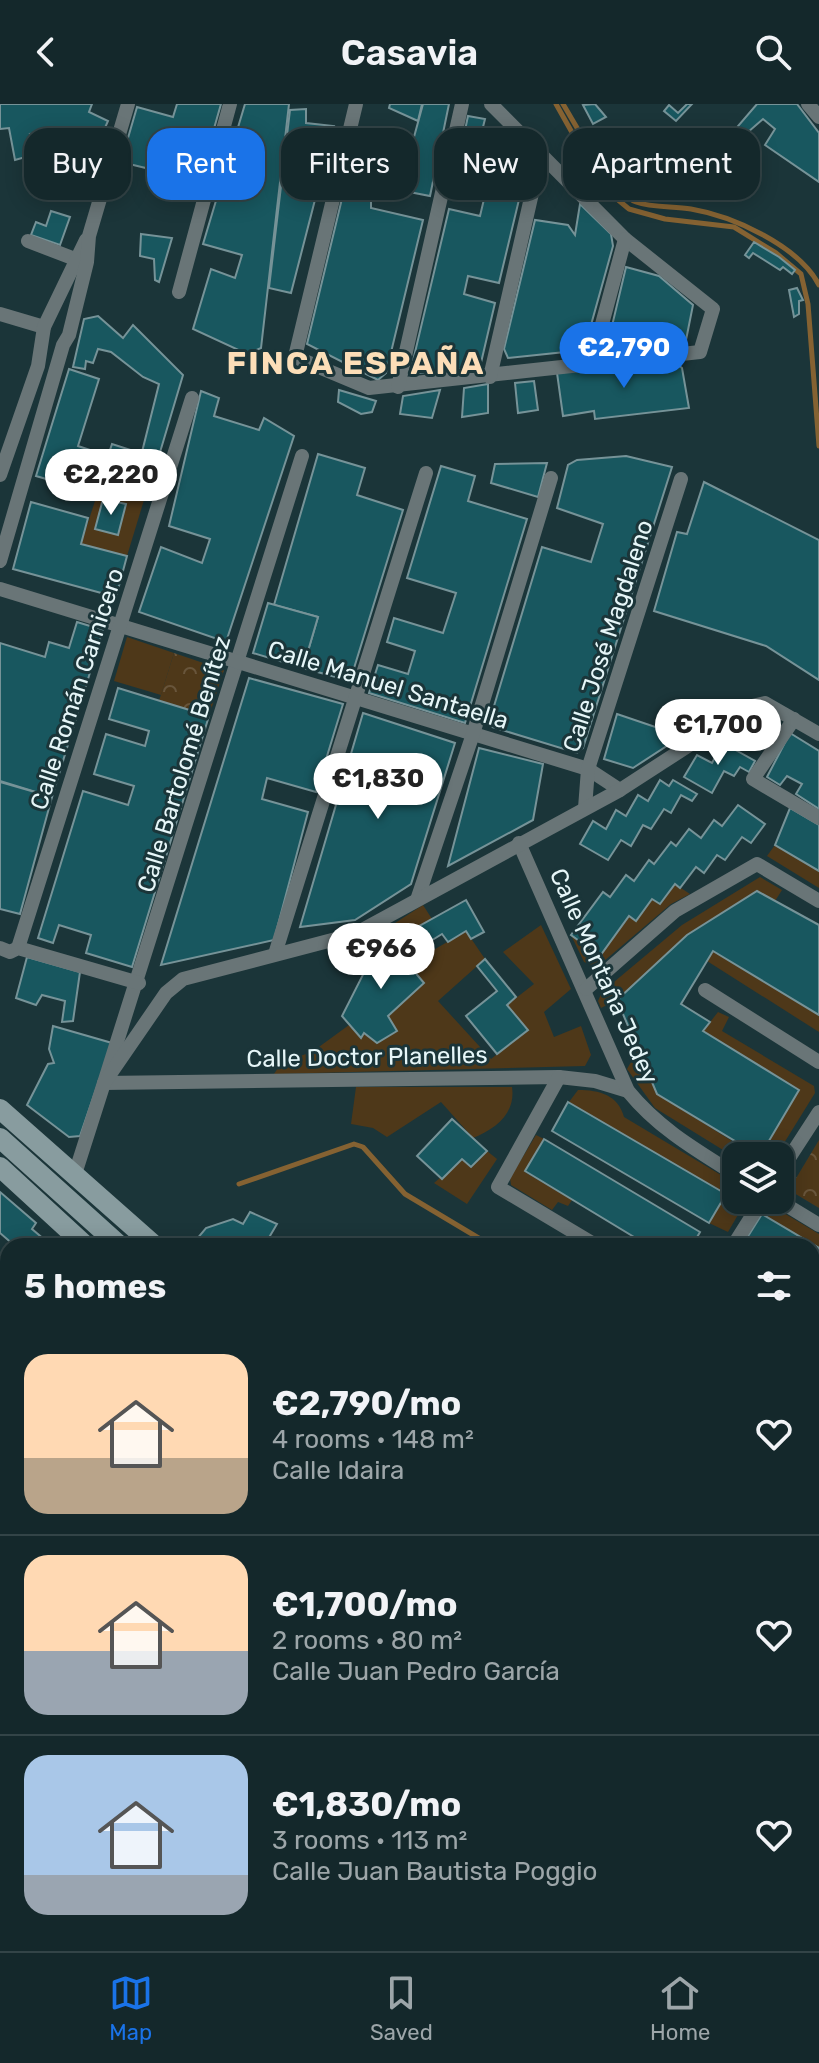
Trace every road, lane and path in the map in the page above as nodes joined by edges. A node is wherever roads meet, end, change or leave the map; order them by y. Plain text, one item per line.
1 (128, 104) edge
2 (230, 104) edge
3 (356, 104) edge
4 (462, 104) edge
5 (491, 104) edge
6 (808, 104) edge
7 (819, 117) edge
8 (515, 128) edge
9 (547, 160) edge
10 (530, 200) edge
11 (89, 236) junction
12 (625, 239) junction
13 (28, 241) dead end
14 (75, 259) junction
15 (179, 292) dead end
16 (0, 314) edge
17 (68, 328) junction
18 (45, 330) junction
19 (63, 345) junction
20 (591, 365) junction
21 (490, 377) junction
22 (398, 387) junction
23 (192, 398) dead end
24 (302, 456) dead end
25 (426, 473) dead end
26 (0, 475) edge
27 (551, 478) dead end
28 (681, 479) dead end
29 (0, 561) edge
30 (0, 589) edge
31 (120, 625) junction
32 (239, 662) junction
33 (356, 697) junction
34 (794, 719) junction
35 (473, 734) junction
36 (819, 734) edge
37 (588, 769) junction
38 (620, 790) junction
39 (585, 808) junction
40 (819, 818) edge
41 (519, 843) junction
42 (418, 897) junction
43 (819, 901) edge
44 (0, 948) edge
45 (18, 948) junction
46 (275, 954) junction
47 (139, 983) junction
48 (586, 989) junction
49 (705, 990) dead end
50 (819, 1062) edge
51 (559, 1077) junction
52 (104, 1083) junction
53 (628, 1091) junction
54 (0, 1109) edge
55 (819, 1112) edge
56 (0, 1138) edge
57 (794, 1150) edge
58 (722, 1166) edge
59 (0, 1167) edge
60 (74, 1177) junction
61 (794, 1210) edge
62 (753, 1214) edge
63 (819, 1225) edge
64 (77, 1238) edge
65 (111, 1238) edge
66 (146, 1238) edge
67 (584, 1238) edge
68 (738, 1238) edge

1 - 11 street
2 - 15 street
3 - 22 street
4 - 22 street
5 - 8 street
6 - 7 street
9 - 12 street
10 - 21 street
11 - 14 street
11 - 17 street
12 - 20 street
12 - 20 street
13 - 14 street
14 - 18 street
16 - 18 street
17 - 18 street
17 - 19 street
18 - 19 street
18 - 26 street
19 - 29 street
20 - 21 street
21 - 22 street
23 - 31 street, Calle Román Carnicero
24 - 32 street, Calle Bartolomé Benítez
25 - 33 street
27 - 35 street
28 - 37 street, Calle José Magdaleno
30 - 31 street, Calle Manuel Santaella
31 - 32 street, Calle Manuel Santaella
31 - 45 street, Calle Román Carnicero
32 - 33 street, Calle Manuel Santaella
32 - 47 street, Calle Bartolomé Benítez
33 - 35 street, Calle Manuel Santaella
33 - 46 street
34 - 36 street
34 - 38 street
34 - 40 street
35 - 37 street, Calle Manuel Santaella
35 - 42 street
37 - 38 street, Calle Manuel Santaella
37 - 39 street, Calle José Magdaleno
38 - 39 street
39 - 41 street
41 - 42 street
41 - 48 street, Calle Montaña Jedey
42 - 46 street
43 - 48 street
44 - 45 street
45 - 47 street
46 - 52 street
47 - 52 street, Calle Bartolomé Benítez
48 - 53 street, Calle Montaña Jedey
49 - 50 street
51 - 52 street, Calle Doctor Planelles
51 - 53 street, Calle Doctor Planelles
51 - 67 street
52 - 60 street, Calle Bartolomé Benítez
53 - 58 street, Calle Montaña Jedey
54 - 60 main road
55 - 57 street
56 - 65 main road
59 - 64 main road
60 - 66 main road
61 - 63 street
62 - 68 street

